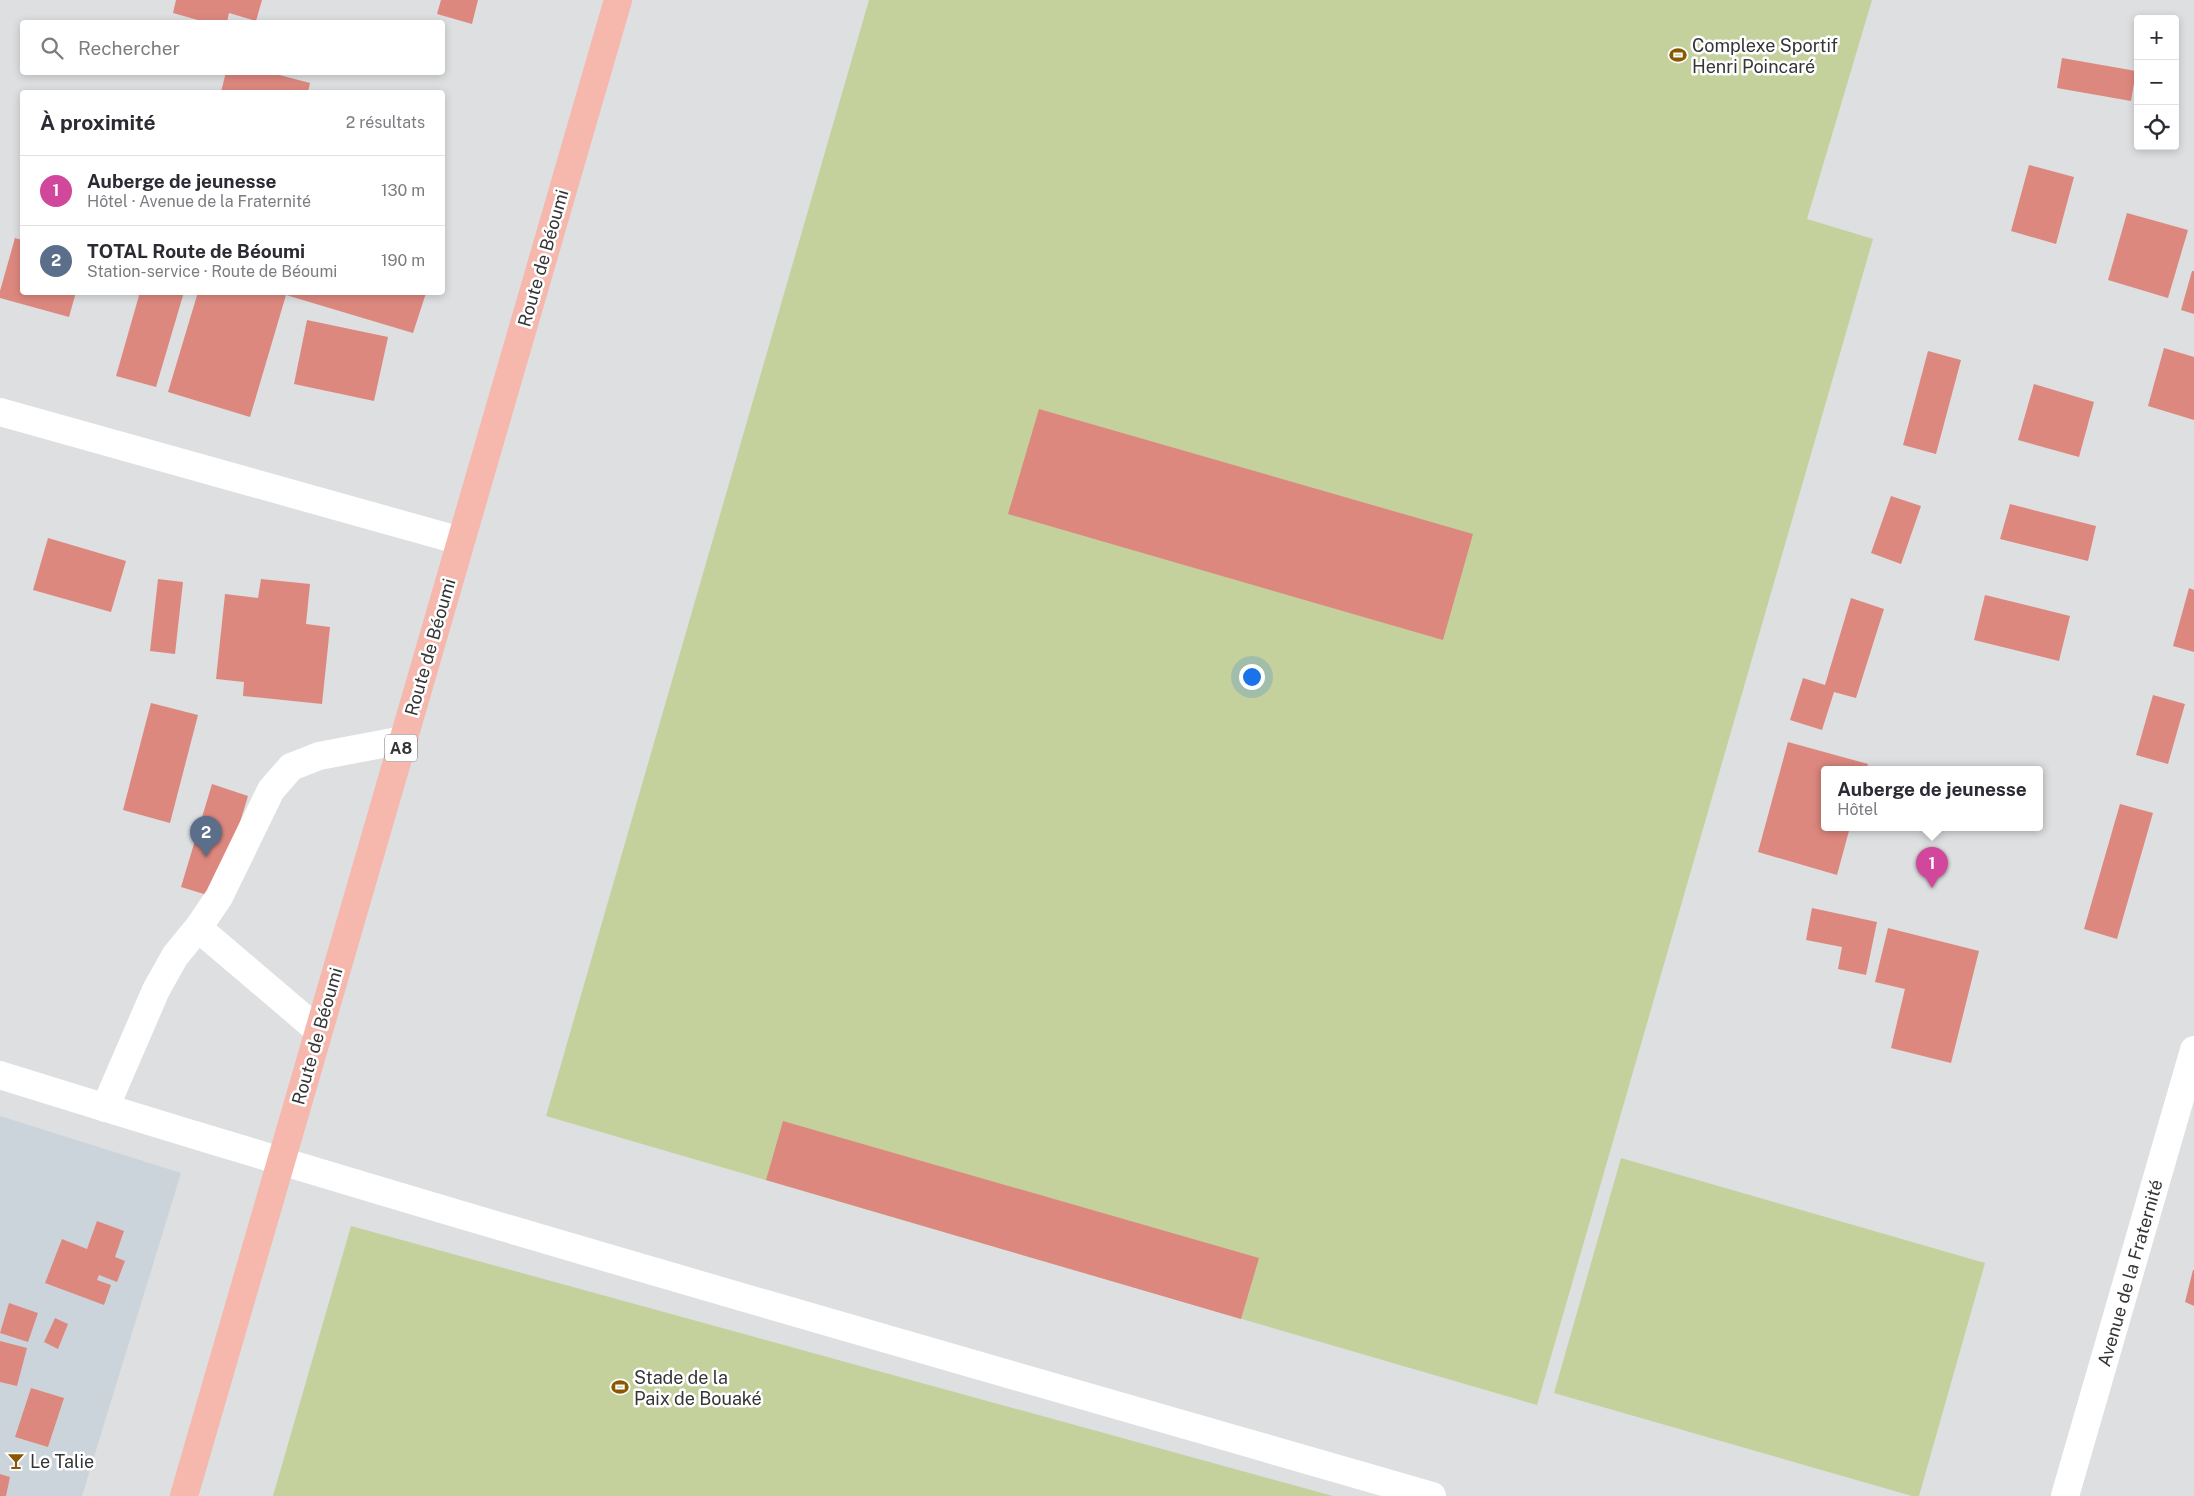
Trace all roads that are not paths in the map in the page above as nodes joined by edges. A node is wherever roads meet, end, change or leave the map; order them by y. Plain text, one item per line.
1 (618, 0) edge
2 (0, 412) edge
3 (461, 541) junction
4 (404, 740) junction
5 (198, 928) junction
6 (319, 1031) junction
7 (2194, 1050) edge
8 (0, 1075) edge
9 (105, 1108) junction
10 (281, 1161) junction
11 (184, 1496) edge
12 (1432, 1496) edge
13 (2065, 1496) edge

1 - 3 main road, Route de Béoumi / A8
2 - 3 street
3 - 4 main road, Route de Béoumi / A8
4 - 5 street
4 - 6 main road, Route de Béoumi / A8
5 - 6 street
5 - 9 street
6 - 10 main road, Route de Béoumi / A8
7 - 13 street, Avenue de la Fraternité
8 - 9 street
9 - 10 street
10 - 11 main road, Route de Béoumi / A8
10 - 12 street

